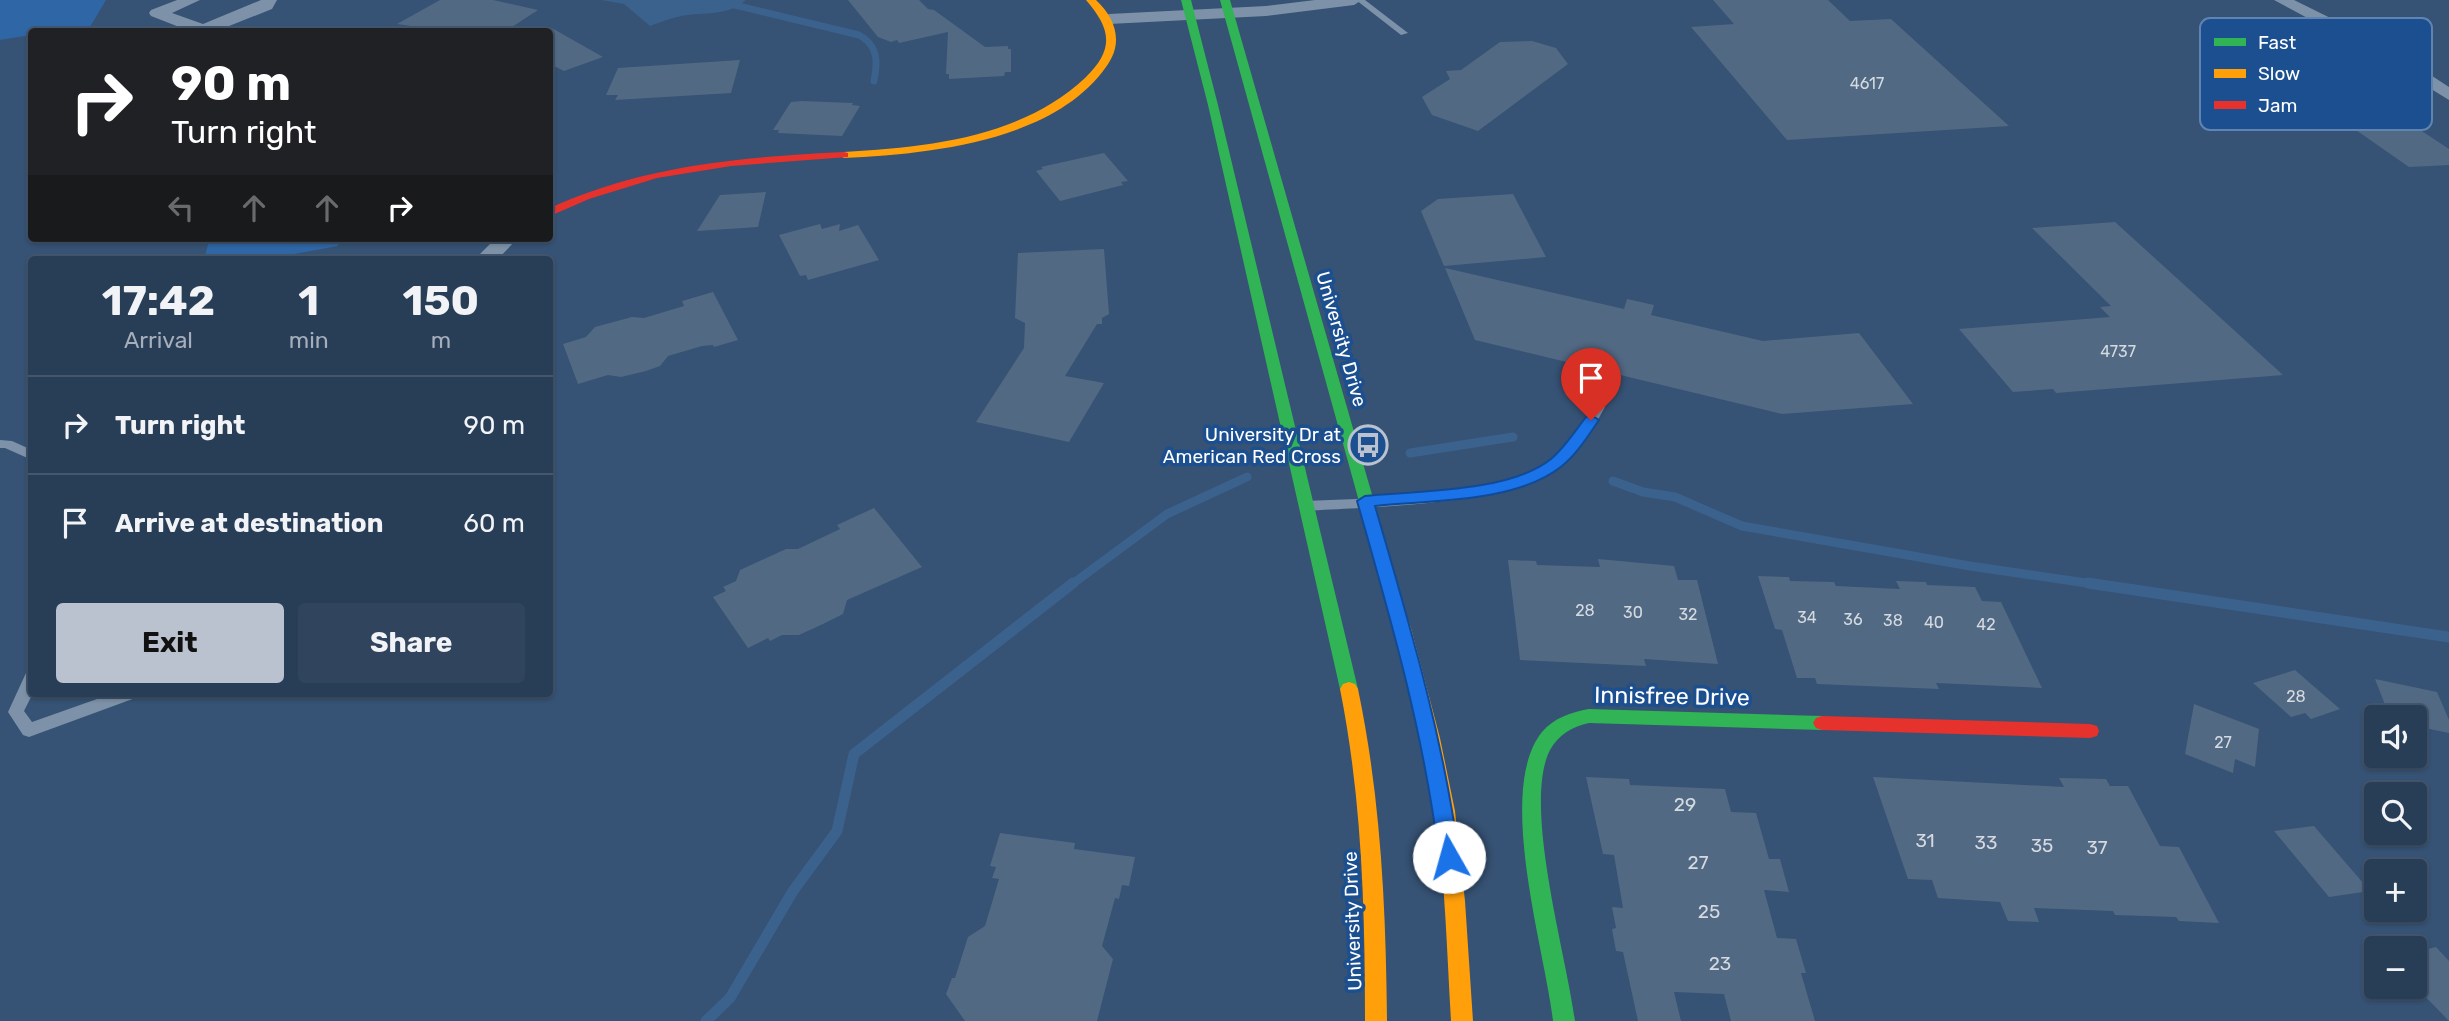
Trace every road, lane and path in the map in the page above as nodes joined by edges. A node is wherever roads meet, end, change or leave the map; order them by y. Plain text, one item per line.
1 (192, 0) edge
2 (269, 0) edge
3 (1091, 0) edge
4 (1354, 0) edge
5 (1360, 0) edge
6 (2282, 0) edge
7 (1226, 6) edge
8 (1188, 7) edge
9 (2318, 18) edge
10 (1109, 19) junction
11 (198, 28) edge
12 (208, 28) edge
13 (1404, 33) dead end
14 (2432, 84) edge
15 (2449, 95) edge
16 (554, 205) edge
17 (504, 242) edge
18 (489, 256) edge
19 (1599, 407) dead end
20 (0, 444) edge
21 (28, 454) edge
22 (1365, 501) junction
23 (1306, 506) junction
24 (28, 686) edge
25 (121, 697) edge
26 (2090, 731) dead end
27 (1376, 1021) edge
28 (1462, 1021) edge
29 (1564, 1021) edge

1 - 11 street
2 - 12 street
3 - 10 main road
4 - 7 street
5 - 13 lane
6 - 9 street
7 - 8 street
7 - 22 main road, University Drive
8 - 10 street
8 - 23 main road, University Drive
10 - 16 main road
14 - 15 street
17 - 18 street
19 - 22 lane
20 - 21 lane
22 - 23 lane
22 - 28 main road, University Drive
23 - 27 main road, University Drive
24 - 25 lane
26 - 29 main road, Innisfree Drive

